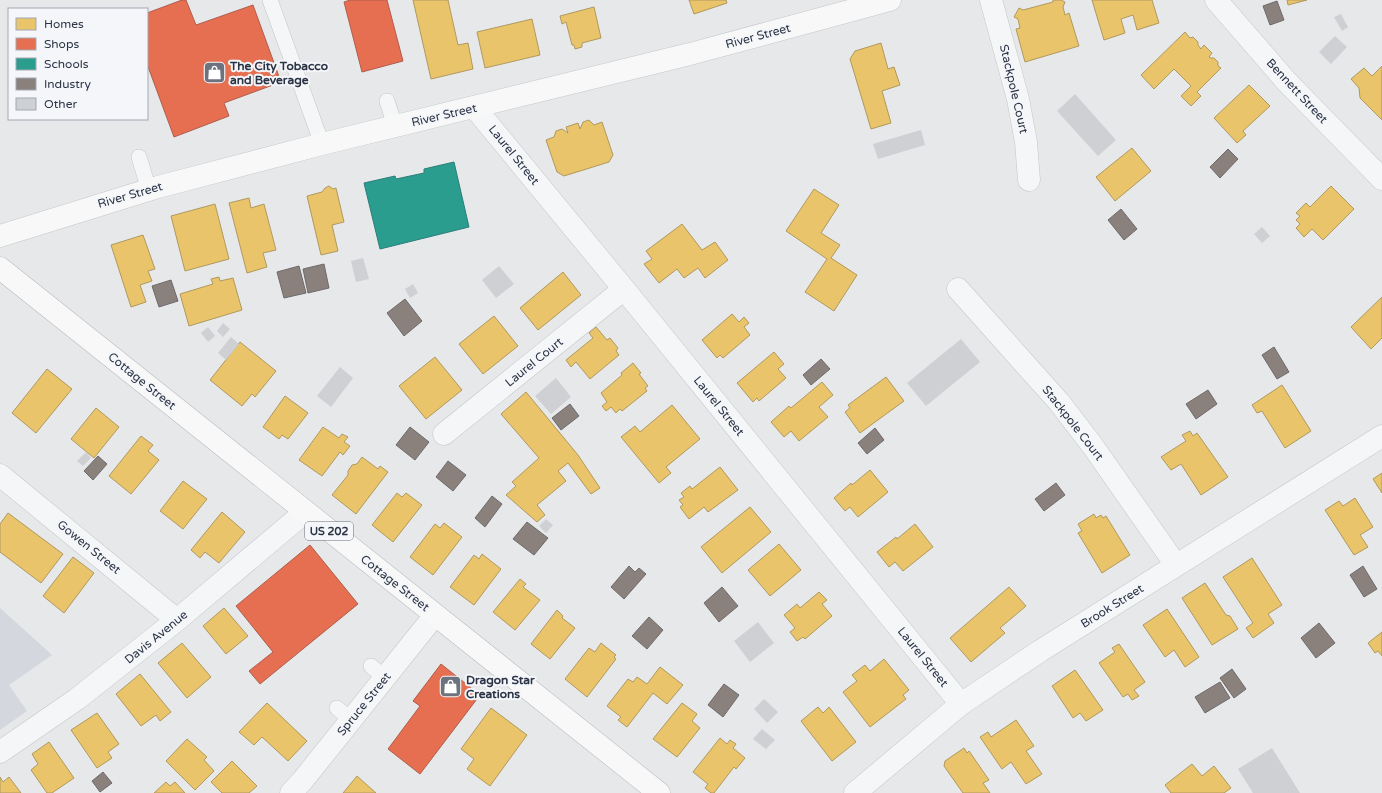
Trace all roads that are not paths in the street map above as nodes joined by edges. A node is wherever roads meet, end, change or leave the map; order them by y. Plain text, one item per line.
1 (270, 0) edge
2 (890, 0) edge
3 (991, 0) edge
4 (1216, 0) edge
5 (388, 101) dead end
6 (475, 108) junction
7 (395, 126) junction
8 (322, 144) junction
9 (139, 157) dead end
10 (1382, 179) edge
11 (1029, 180) dead end
12 (149, 190) junction
13 (0, 236) edge
14 (0, 268) edge
15 (624, 289) junction
16 (958, 290) dead end
17 (444, 434) dead end
18 (1382, 436) edge
19 (0, 475) edge
20 (305, 512) junction
21 (1176, 565) junction
22 (435, 615) junction
23 (178, 620) junction
24 (961, 704) junction
25 (0, 752) edge
26 (291, 793) edge
27 (659, 793) edge
28 (855, 793) edge

1 - 8 lane
2 - 6 main road, River Street
3 - 11 street, Stackpole Court
4 - 10 street, Bennett Street
5 - 7 lane
6 - 7 main road, River Street
6 - 15 street, Laurel Street
7 - 8 main road, River Street
8 - 12 main road, River Street
9 - 12 lane
12 - 13 main road, River Street
14 - 20 main road, Cottage Street / US 202
15 - 17 street, Laurel Court
15 - 24 street, Laurel Street
16 - 21 street, Stackpole Court
18 - 21 street, Brook Street
19 - 23 street, Gowen Street
20 - 22 main road, Cottage Street / US 202
20 - 23 street, Davis Avenue
21 - 24 street, Brook Street
22 - 26 street, Spruce Street
22 - 27 main road, Cottage Street / US 202
23 - 25 street, Davis Avenue
24 - 28 street, Brook Street

